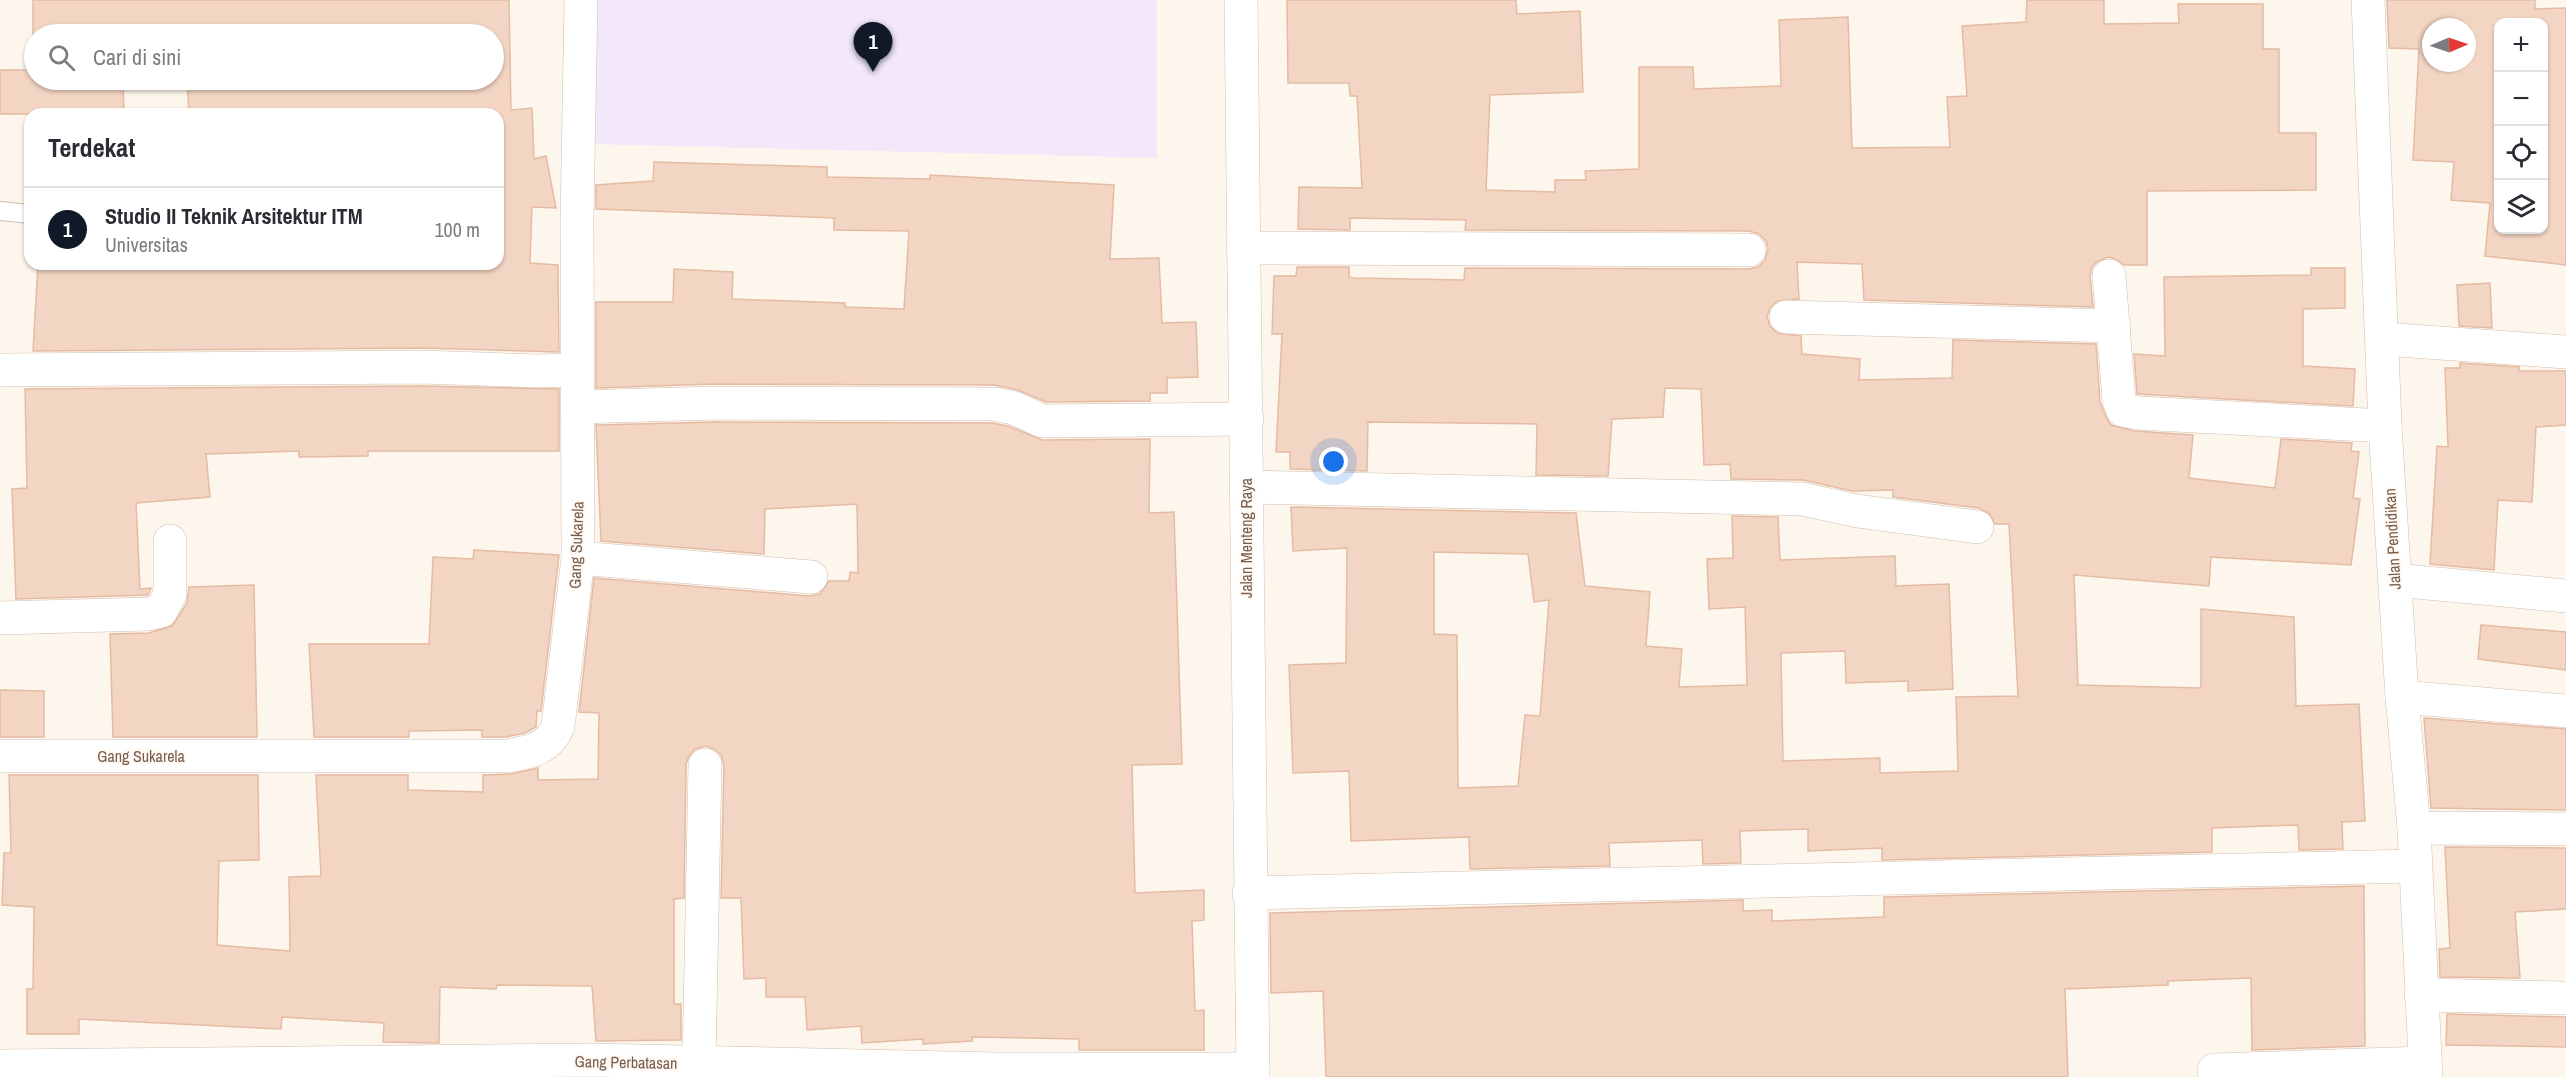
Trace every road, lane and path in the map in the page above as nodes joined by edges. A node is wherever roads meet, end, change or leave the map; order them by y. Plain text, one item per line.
1 (581, 0) edge
2 (1241, 0) edge
3 (2368, 0) edge
4 (0, 211) edge
5 (24, 213) edge
6 (1243, 248) junction
7 (1749, 250) dead end
8 (2109, 276) dead end
9 (1786, 317) dead end
10 (2114, 326) junction
11 (2383, 339) junction
12 (2566, 352) edge
13 (0, 370) edge
14 (577, 370) junction
15 (577, 407) junction
16 (1246, 419) junction
17 (2385, 426) junction
18 (1246, 487) junction
19 (1977, 527) dead end
20 (171, 541) dead end
21 (578, 558) junction
22 (811, 577) dead end
23 (2395, 579) junction
24 (2566, 596) edge
25 (0, 618) edge
26 (2402, 697) junction
27 (2566, 711) edge
28 (0, 756) edge
29 (705, 765) dead end
30 (2414, 828) junction
31 (2566, 829) edge
32 (2414, 866) junction
33 (1249, 892) junction
34 (2421, 995) junction
35 (2566, 998) edge
36 (699, 1063) junction
37 (0, 1066) edge
38 (594, 1069) edge
39 (2214, 1070) dead end
40 (2426, 1070) edge
41 (1253, 1073) edge

1 - 14 street, Gang Sukarela
2 - 6 street, Jalan Menteng Raya
3 - 11 street, Jalan Pendidikan
4 - 5 lane
6 - 7 street
6 - 16 street, Jalan Menteng Raya
8 - 10 street
9 - 10 street
10 - 17 street
11 - 12 street
11 - 17 street, Jalan Pendidikan
13 - 14 street
14 - 15 street, Gang Sukarela
15 - 16 street
15 - 21 street, Gang Sukarela
16 - 18 street, Jalan Menteng Raya
17 - 23 street, Jalan Pendidikan
18 - 19 street
18 - 33 street, Jalan Menteng Raya
20 - 25 street
21 - 22 street
21 - 28 street, Gang Sukarela
23 - 24 street
23 - 26 street, Jalan Pendidikan
26 - 27 street
26 - 30 street, Jalan Pendidikan
29 - 36 street
30 - 31 street
30 - 32 street, Jalan Pendidikan
32 - 33 street
32 - 34 street, Jalan Pendidikan
33 - 41 street, Jalan Menteng Raya
34 - 35 street
34 - 40 street, Jalan Pendidikan
36 - 38 street, Gang Perbatasan
36 - 41 street, Gang Perbatasan
37 - 38 street, Gang Perbatasan
39 - 40 street

